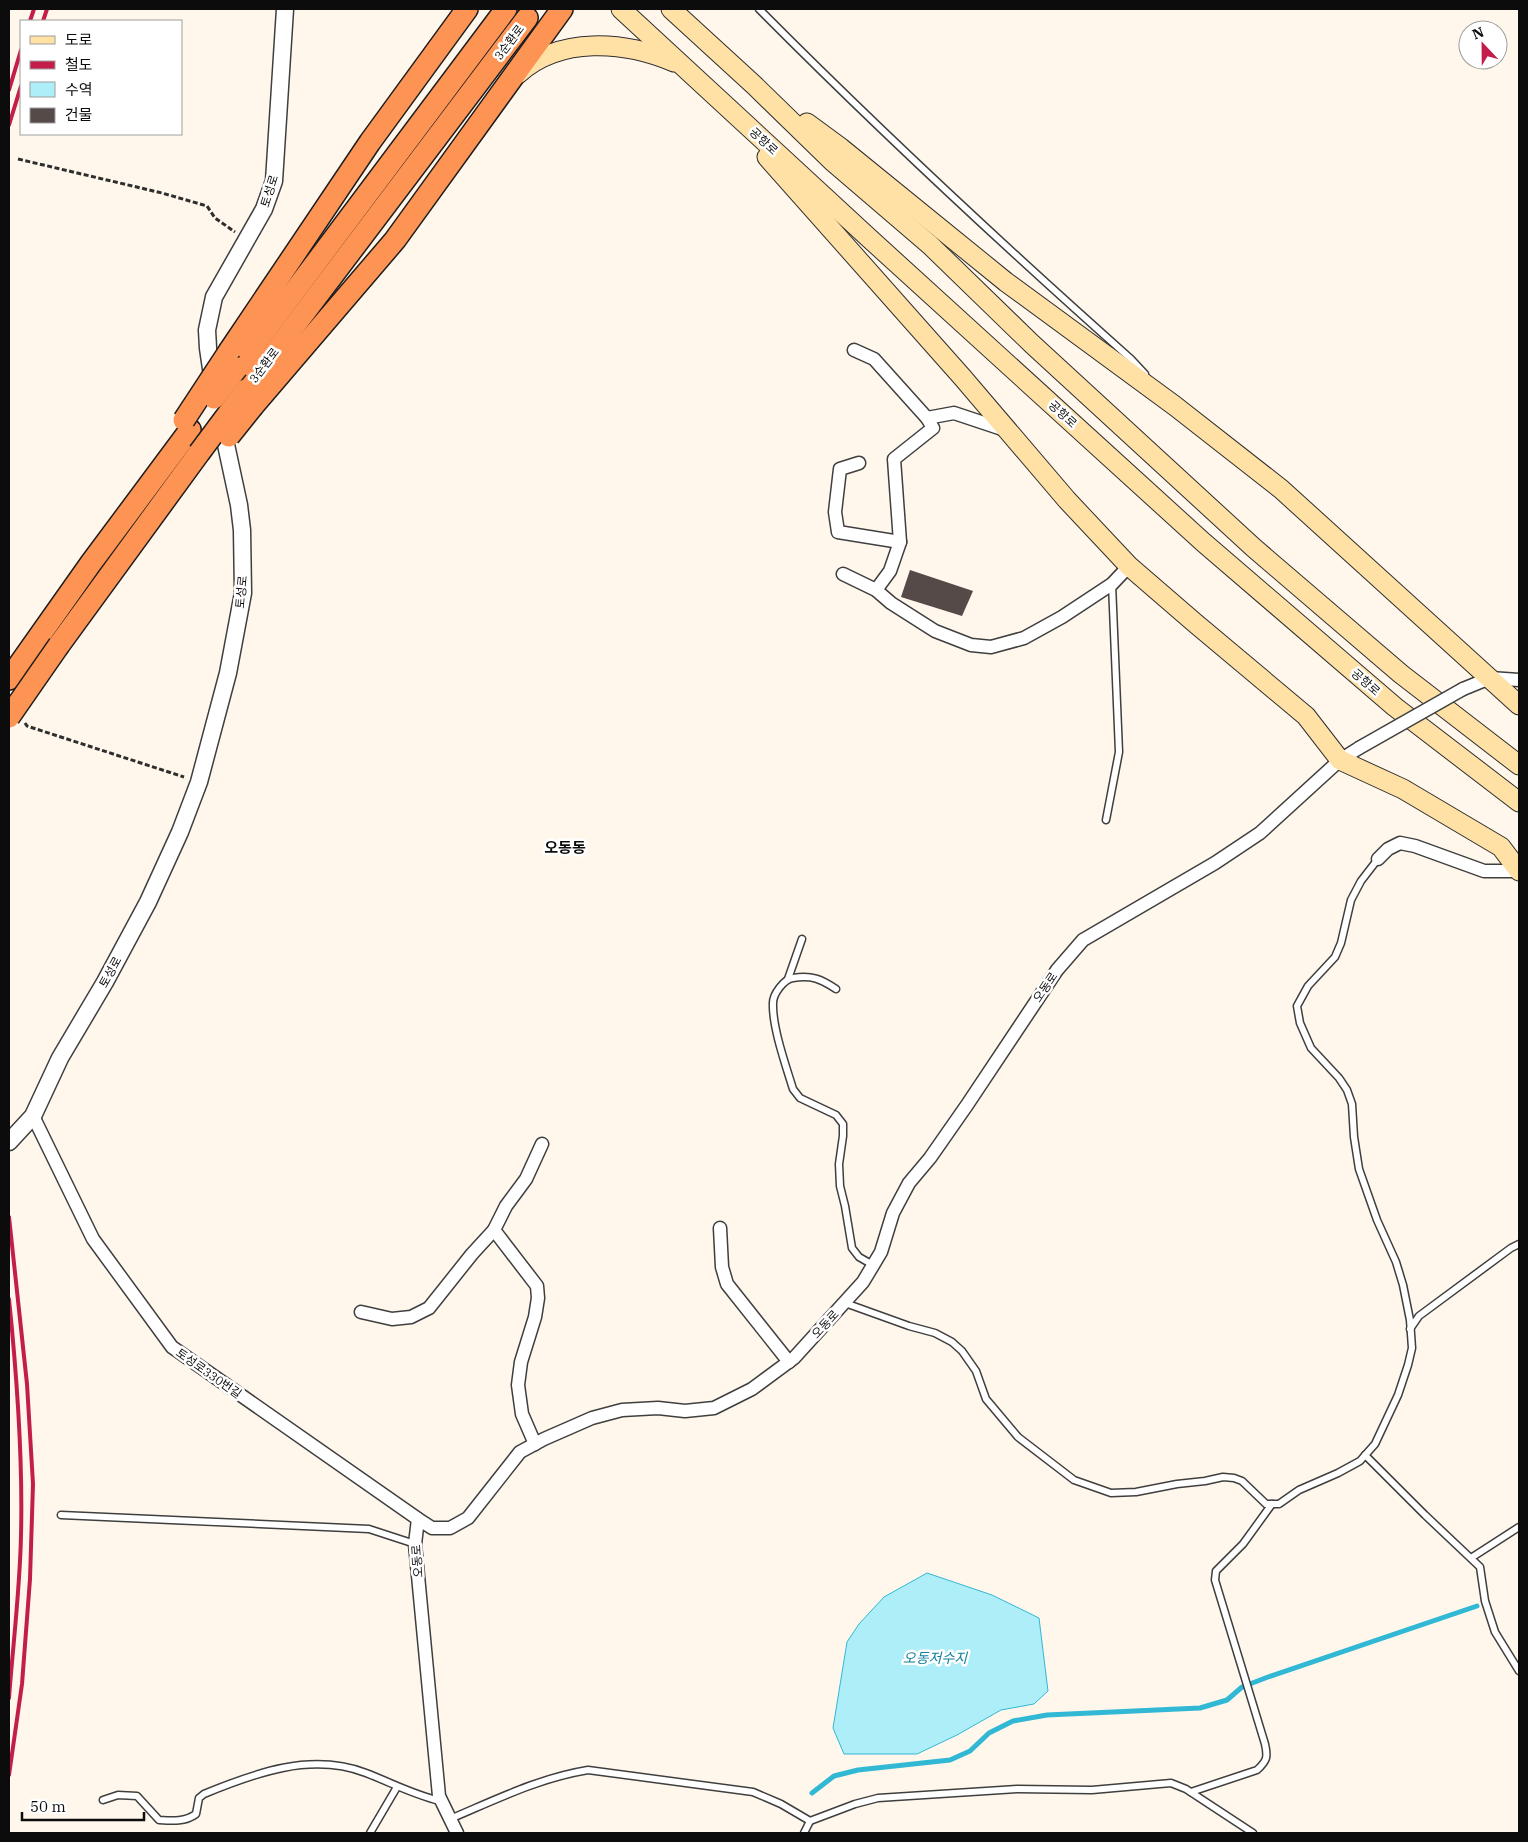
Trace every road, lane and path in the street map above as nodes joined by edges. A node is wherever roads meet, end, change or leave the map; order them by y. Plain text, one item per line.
1 (285, 9) edge
2 (506, 9) edge
3 (562, 9) edge
4 (622, 9) edge
5 (759, 9) edge
6 (466, 10) edge
7 (672, 10) edge
8 (527, 18) dead end
9 (550, 18) edge
10 (683, 66) junction
11 (509, 81) junction
12 (749, 81) junction
13 (718, 98) junction
14 (18, 159) dead end
15 (246, 241) junction
16 (854, 350) dead end
17 (233, 359) junction
18 (250, 398) junction
19 (1175, 406) junction
20 (927, 418) junction
21 (1009, 432) junction
22 (859, 463) dead end
23 (900, 542) junction
24 (1130, 566) junction
25 (842, 574) dead end
26 (1112, 584) junction
27 (876, 590) junction
28 (1490, 678) junction
29 (9, 679) edge
30 (1519, 680) edge
31 (1519, 704) edge
32 (16, 718) edge
33 (1340, 760) junction
34 (1519, 765) edge
35 (199, 782) junction
36 (1519, 802) edge
37 (1106, 820) dead end
38 (1378, 859) joint
39 (1519, 871) edge
40 (802, 939) dead end
41 (788, 978) junction
42 (836, 989) dead end
43 (33, 1116) junction
44 (9, 1142) edge
45 (542, 1144) dead end
46 (720, 1228) dead end
47 (494, 1230) junction
48 (1519, 1244) edge
49 (873, 1265) junction
50 (845, 1302) junction
51 (361, 1312) dead end
52 (1410, 1329) junction
53 (788, 1362) junction
54 (535, 1444) junction
55 (1365, 1455) junction
56 (1272, 1504) junction
57 (61, 1515) dead end
58 (418, 1519) junction
59 (1519, 1527) edge
60 (415, 1544) junction
61 (1471, 1558) junction
62 (1519, 1671) edge
63 (397, 1787) junction
64 (1191, 1792) junction
65 (103, 1800) dead end
66 (442, 1802) junction
67 (450, 1819) junction
68 (810, 1821) junction
69 (370, 1833) edge
70 (457, 1833) edge
71 (804, 1833) edge
72 (1253, 1833) edge

1 - 15 street, 토성로
2 - 17 highway, 3순환로
3 - 9 highway
4 - 10 main road, 공항로
5 - 19 lane
6 - 17 highway
7 - 12 main road
8 - 18 highway, 3순환로
9 - 11 highway
10 - 11 main road
10 - 13 main road, 공항로
11 - 18 highway
12 - 19 main road
12 - 34 main road
13 - 21 main road
13 - 36 main road, 공항로
14 - 15 path
15 - 35 street, 토성로
16 - 20 street
17 - 29 highway, 3순환로, bridge
18 - 32 highway, bridge
19 - 28 main road
20 - 21 street
20 - 23 street
21 - 24 main road
22 - 23 street
23 - 27 street
24 - 26 street
24 - 33 main road
25 - 27 street
26 - 27 street
26 - 37 lane
28 - 30 street
28 - 31 main road
28 - 33 street, 오동로, bridge
32 - 35 path
33 - 39 main road
33 - 49 street, 오동로
35 - 43 street, 토성로
38 - 39 street
38 - 52 lane
40 - 41 lane
41 - 42 lane
41 - 49 lane
43 - 44 street, 토성로
43 - 58 street, 토성로330번길
45 - 47 street
46 - 53 street
47 - 51 street
47 - 54 street
48 - 52 lane
49 - 50 street, 오동로
50 - 53 street, 오동로
50 - 56 lane
52 - 55 lane
53 - 54 street, 오동로
54 - 58 street, 오동로
55 - 56 lane
55 - 61 lane
56 - 64 lane
57 - 60 lane
58 - 60 street, 오동로
59 - 61 lane
60 - 66 street, 오동로
61 - 62 lane
63 - 65 lane
63 - 66 lane
63 - 69 lane
64 - 68 lane
64 - 72 lane
66 - 67 street, 오동로
67 - 68 lane
67 - 70 street, 오동로
68 - 71 lane

